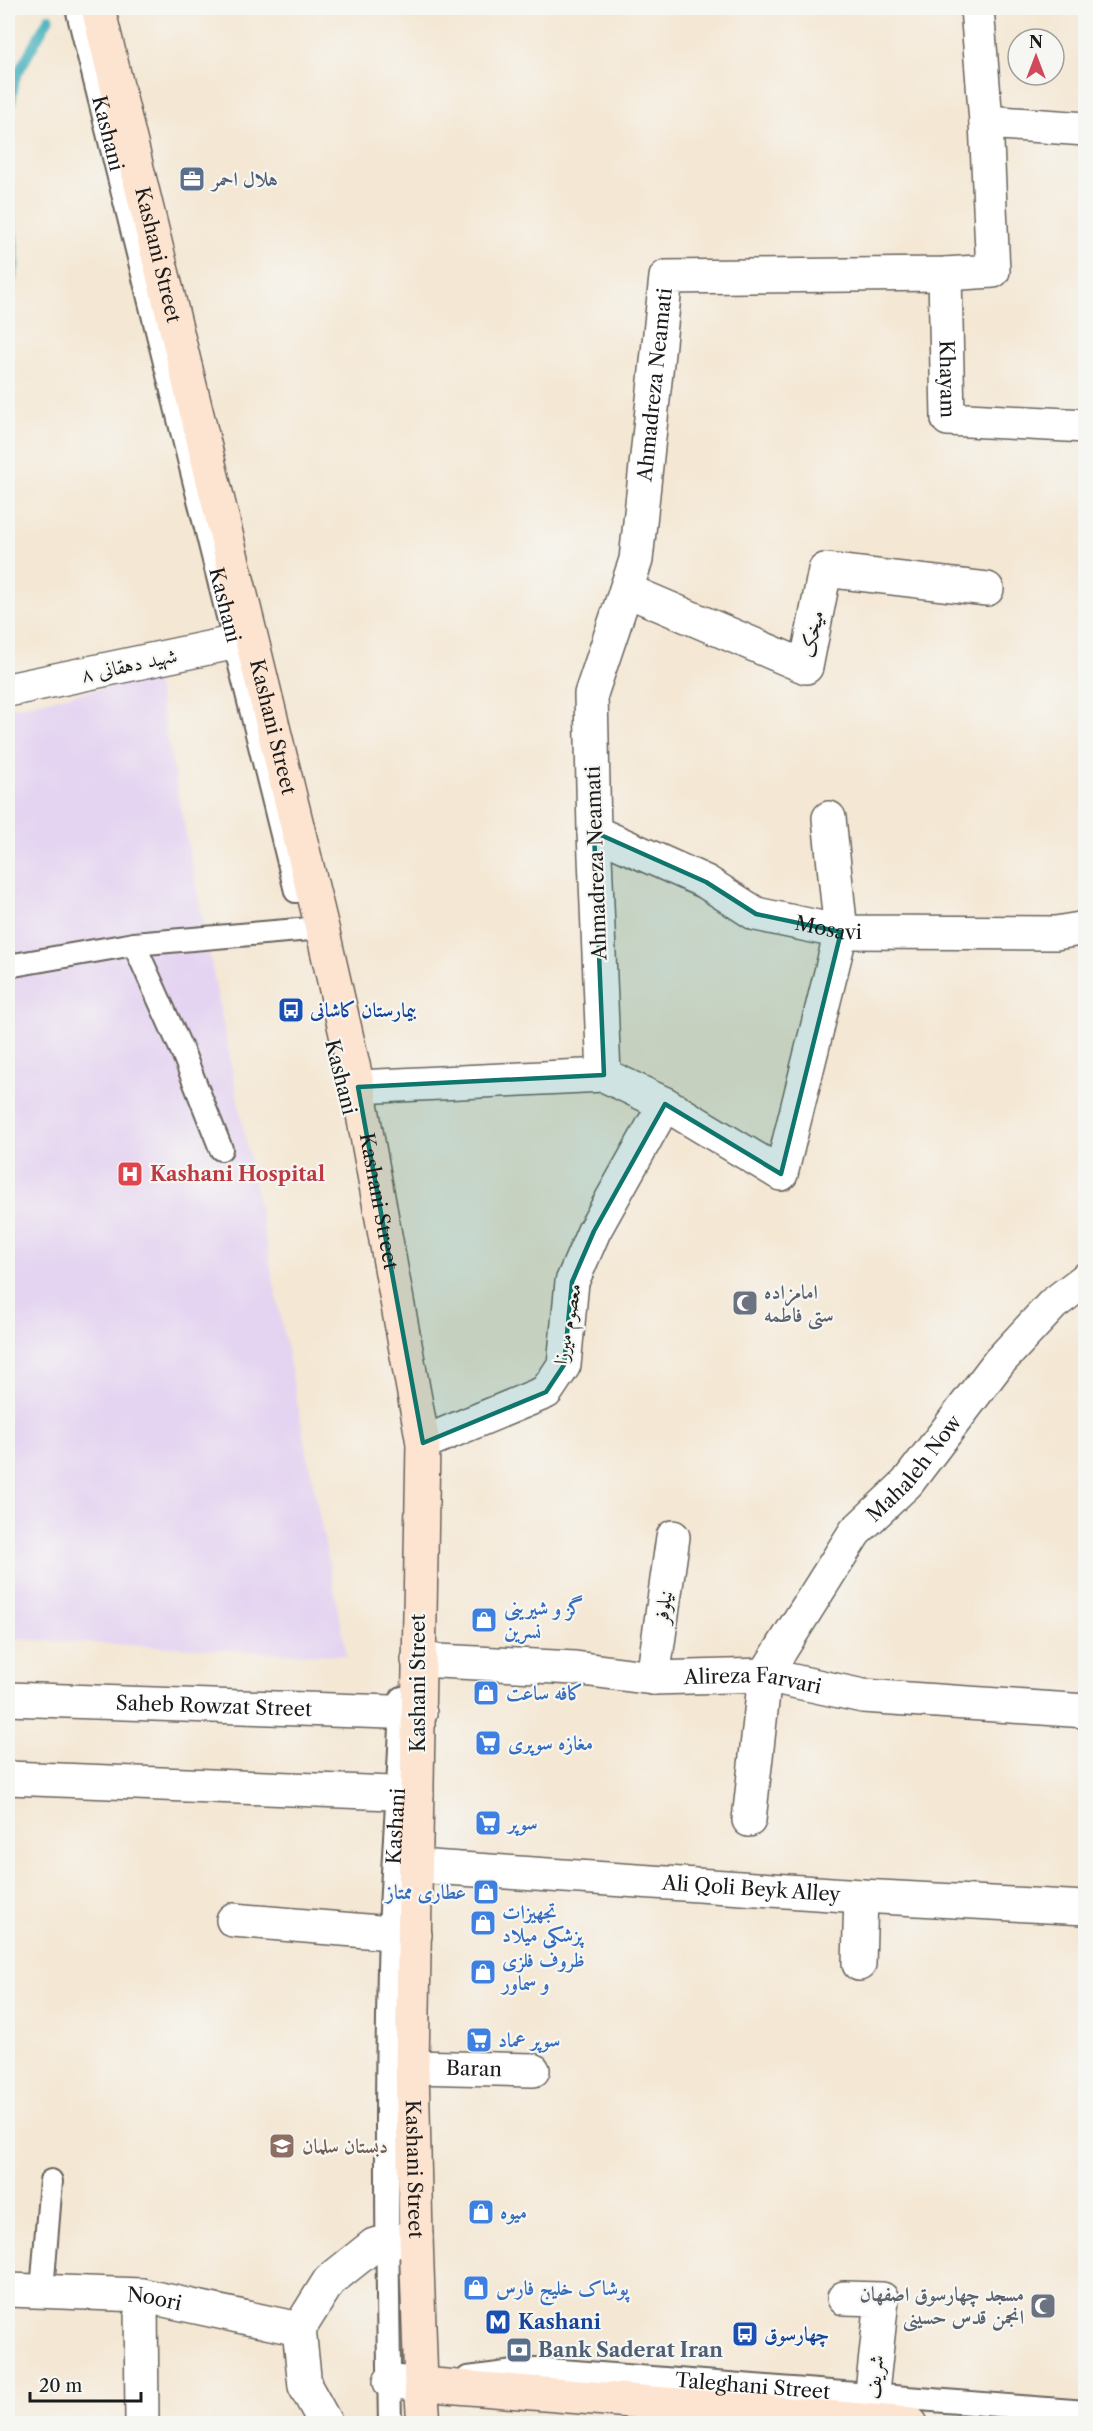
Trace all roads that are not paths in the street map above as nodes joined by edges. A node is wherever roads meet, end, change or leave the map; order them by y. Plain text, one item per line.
1 (77, 8) edge
2 (98, 8) edge
3 (977, 8) edge
4 (986, 122) junction
5 (1086, 129) edge
6 (945, 274) junction
7 (1086, 426) edge
8 (987, 589) dead end
9 (626, 590) junction
10 (243, 641) junction
11 (8, 690) edge
12 (829, 818) dead end
13 (594, 832) junction
14 (314, 928) junction
15 (1086, 928) edge
16 (841, 932) junction
17 (134, 944) junction
18 (8, 966) edge
19 (604, 1075) junction
20 (358, 1087) junction
21 (665, 1104) junction
22 (221, 1149) dead end
23 (1086, 1279) edge
24 (423, 1443) junction
25 (673, 1537) dead end
26 (418, 1660) junction
27 (765, 1675) junction
28 (653, 1678) junction
29 (8, 1699) edge
30 (1086, 1711) edge
31 (411, 1713) junction
32 (8, 1778) edge
33 (408, 1793) junction
34 (749, 1820) dead end
35 (416, 1866) junction
36 (861, 1896) junction
37 (1086, 1908) edge
38 (233, 1920) dead end
39 (402, 1934) junction
40 (859, 1964) dead end
41 (412, 2067) junction
42 (533, 2070) dead end
43 (51, 2181) dead end
44 (401, 2240) junction
45 (8, 2290) edge
46 (42, 2292) junction
47 (141, 2295) junction
48 (844, 2298) dead end
49 (299, 2330) junction
50 (405, 2383) junction
51 (870, 2408) junction
52 (1086, 2412) edge
53 (142, 2424) edge
54 (326, 2424) edge
55 (390, 2424) edge
56 (424, 2424) edge
57 (911, 2424) edge

1 - 10 lane, Kashani
2 - 10 main road, Kashani Street
3 - 4 street, Ahmadreza Neamati
4 - 5 street
4 - 6 street, Ahmadreza Neamati
6 - 7 street, Khayam
6 - 9 street, Ahmadreza Neamati
8 - 9 street, میخک
9 - 13 street, Ahmadreza Neamati
10 - 11 street, شهید دهقانی ۸
10 - 14 main road, Kashani Street
12 - 16 street
13 - 16 street, Mosavi
13 - 19 street, Ahmadreza Neamati
14 - 17 lane
14 - 20 main road, Kashani Street
14 - 31 lane, Kashani
15 - 16 street, Mosavi
16 - 21 street
17 - 18 lane
17 - 22 lane
19 - 20 street
19 - 21 street
20 - 24 main road, Kashani Street
21 - 24 street, معصوم میرزا
23 - 27 street, Mahaleh Now
24 - 26 main road, Kashani Street
25 - 28 street, نیلوفر
26 - 28 street, Alireza Farvari
26 - 31 main road, Kashani Street
27 - 28 street, Alireza Farvari
27 - 30 street, Alireza Farvari
27 - 34 street
29 - 31 street, Saheb Rowzat Street
31 - 33 main road, Kashani Street
32 - 33 street
33 - 35 main road, Kashani Street
33 - 39 lane, Kashani
35 - 36 street, Ali Qoli Beyk Alley
35 - 39 main road, Kashani Street
36 - 37 street, Ali Qoli Beyk Alley
36 - 40 street
38 - 39 street
39 - 41 main road, Kashani Street
39 - 44 lane, Kashani
41 - 42 street, Baran
41 - 44 main road, Kashani Street
43 - 46 lane
44 - 49 street
44 - 50 main road, Kashani Street
45 - 46 street, Noori
46 - 47 street, Noori
47 - 49 street, Noori
47 - 53 street
48 - 51 street, شریف
49 - 54 street
50 - 51 main road, Taleghani Street
50 - 55 lane
50 - 56 main road, Kashani Street
51 - 52 lane, Taleghani Street
51 - 57 main road, Taleghani Street

